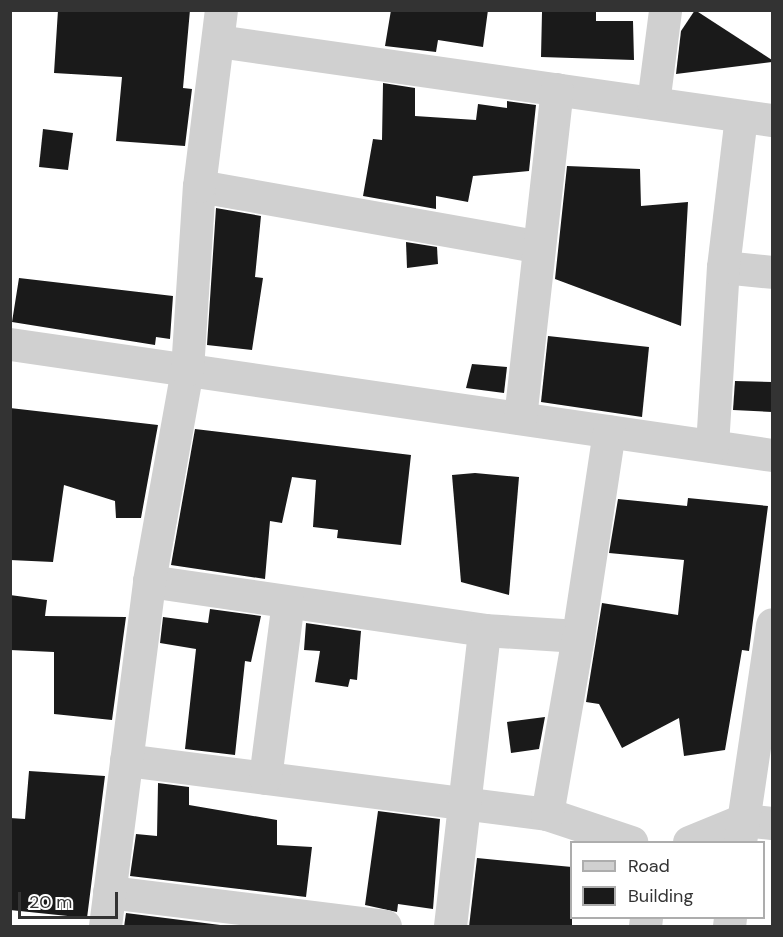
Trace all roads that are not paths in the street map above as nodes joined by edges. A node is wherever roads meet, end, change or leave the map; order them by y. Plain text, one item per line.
1 (665, 10) edge
2 (220, 26) edge
3 (557, 89) junction
4 (653, 103) junction
5 (757, 118) edge
6 (199, 186) junction
7 (537, 246) junction
8 (723, 267) junction
9 (772, 272) edge
10 (10, 344) edge
11 (187, 370) junction
12 (520, 418) junction
13 (609, 431) junction
14 (712, 446) junction
15 (772, 455) edge
16 (148, 581) junction
17 (288, 602) junction
18 (772, 624) edge
19 (484, 630) junction
20 (578, 636) junction
21 (768, 669) edge
22 (126, 760) junction
23 (265, 778) junction
24 (464, 806) junction
25 (547, 814) junction
26 (752, 828) edge
27 (625, 841) edge
28 (697, 841) edge
29 (109, 892) junction
30 (105, 927) edge
31 (385, 927) edge
32 (450, 927) edge

1 - 4 street
2 - 3 street
2 - 6 street
3 - 4 street
3 - 7 street
4 - 5 street
5 - 8 street
6 - 7 street
6 - 11 street
7 - 12 street
8 - 9 street
8 - 14 street
10 - 11 street
11 - 12 street
11 - 16 street
12 - 13 street
13 - 14 street
13 - 20 street
14 - 15 street
16 - 17 street
16 - 22 street
17 - 19 street
17 - 23 street
18 - 21 street
19 - 20 street
19 - 24 street
20 - 25 street
21 - 26 street
22 - 23 street
22 - 29 street
23 - 24 street
24 - 25 street
24 - 32 street
25 - 27 street
26 - 28 street
29 - 30 street
29 - 31 street

